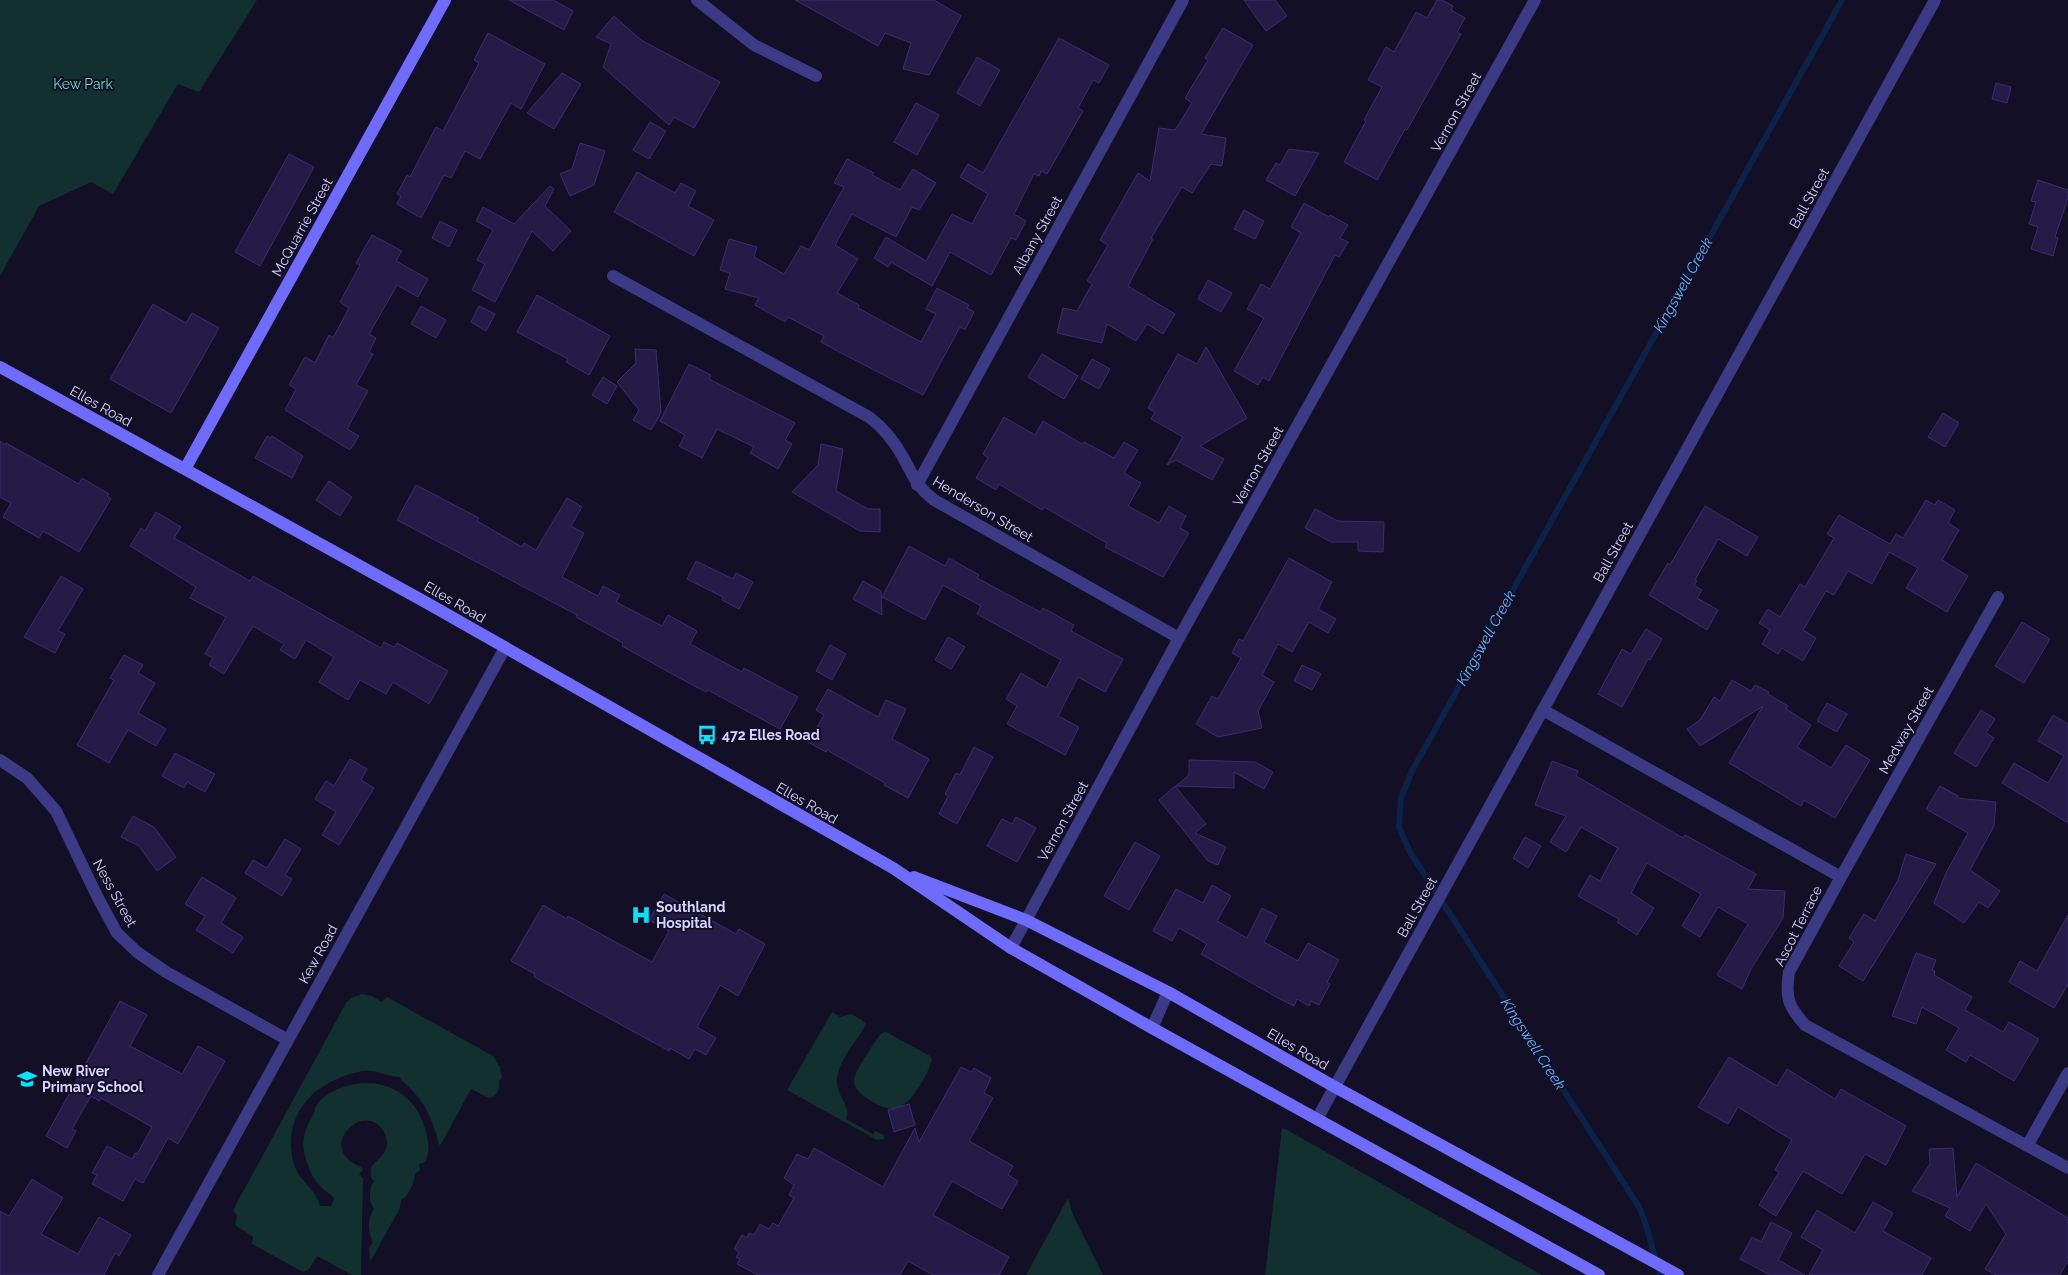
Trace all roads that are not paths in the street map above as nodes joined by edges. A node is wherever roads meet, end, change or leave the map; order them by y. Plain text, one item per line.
1 (445, 0) edge
2 (697, 0) edge
3 (1182, 0) edge
4 (1535, 0) edge
5 (1935, 0) edge
6 (816, 76) dead end
7 (613, 276) dead end
8 (0, 367) edge
9 (185, 469) junction
10 (917, 485) junction
11 (1998, 596) dead end
12 (1179, 638) junction
13 (504, 648) junction
14 (1543, 710) junction
15 (0, 760) edge
16 (893, 868) junction
17 (1841, 877) junction
18 (1026, 920) junction
19 (1011, 948) junction
20 (1168, 992) junction
21 (1152, 1028) junction
22 (288, 1040) junction
23 (2068, 1073) edge
24 (1335, 1087) junction
25 (1317, 1119) junction
26 (2027, 1146) junction
27 (2068, 1168) edge
28 (1672, 1272) edge
29 (158, 1275) edge
30 (1599, 1275) edge

1 - 9 main road, McQuarrie Street
2 - 6 street
3 - 10 street, Albany Street
4 - 12 street, Vernon Street
5 - 14 street, Ball Street
7 - 10 street, Henderson Street
8 - 9 main road, Elles Road
9 - 13 main road, Elles Road
10 - 12 street, Henderson Street
11 - 17 street, Medway Street
12 - 18 street, Vernon Street
13 - 16 main road, Elles Road
13 - 22 street, Kew Road
14 - 17 street, Ascot Terrace
14 - 24 street, Ball Street
15 - 22 street, Ness Street
16 - 18 main road, Elles Road
16 - 19 main road, Elles Road
17 - 26 street, Ascot Terrace
18 - 19 street, Vernon Street
18 - 20 main road, Elles Road
19 - 21 main road, Elles Road
20 - 21 street
20 - 24 main road, Elles Road
21 - 25 main road, Elles Road
22 - 29 street, Kew Road
23 - 26 street
24 - 25 street, Ball Street
24 - 28 main road, Elles Road
25 - 30 main road, Elles Road
26 - 27 street, Ascot Terrace

